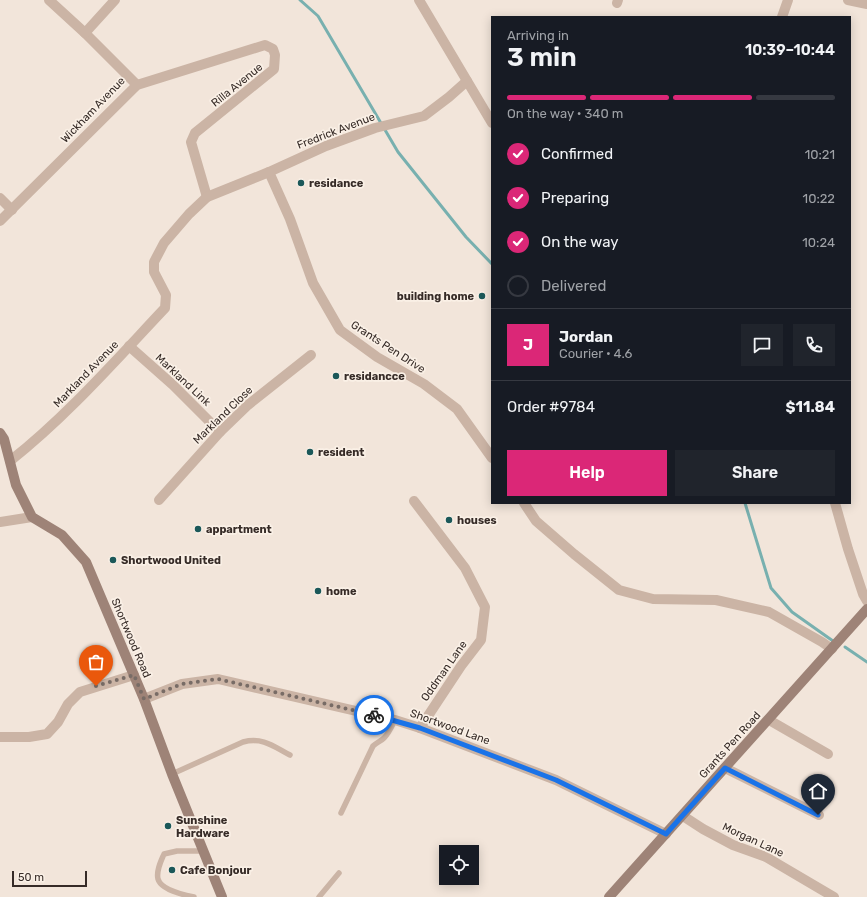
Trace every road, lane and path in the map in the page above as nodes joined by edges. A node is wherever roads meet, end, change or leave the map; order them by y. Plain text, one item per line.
1 (49, 0) edge
2 (115, 0) edge
3 (419, 0) edge
4 (788, 0) edge
5 (848, 0) edge
6 (867, 4) edge
7 (782, 16) edge
8 (85, 33) junction
9 (467, 81) junction
10 (137, 85) junction
11 (491, 121) edge
12 (269, 172) junction
13 (207, 197) junction
14 (0, 198) edge
15 (12, 210) junction
16 (0, 221) edge
17 (129, 346) junction
18 (311, 355) dead end
19 (220, 432) junction
20 (0, 433) edge
21 (491, 457) edge
22 (10, 461) junction
23 (159, 500) dead end
24 (414, 501) dead end
25 (525, 504) edge
26 (835, 504) edge
27 (32, 517) junction
28 (0, 522) edge
29 (867, 601) edge
30 (867, 609) edge
31 (832, 649) junction
32 (134, 675) junction
33 (144, 699) junction
34 (395, 720) junction
35 (769, 720) junction
36 (420, 728) junction
37 (0, 737) edge
38 (828, 754) dead end
39 (290, 755) dead end
40 (725, 768) junction
41 (172, 774) junction
42 (341, 813) dead end
43 (818, 815) dead end
44 (683, 816) junction
45 (666, 834) junction
46 (204, 852) junction
47 (339, 873) dead end
48 (194, 897) edge
49 (219, 897) edge
50 (319, 897) edge
51 (609, 897) edge
52 (834, 897) edge

1 - 8 street, Wickham Avenue
2 - 8 street
3 - 9 street
4 - 7 street
5 - 6 street
8 - 10 street, Wickham Avenue
9 - 11 street
9 - 12 street, Fredrick Avenue
10 - 13 street, Rilla Avenue
10 - 15 street, Wickham Avenue
12 - 13 street, Fredrick Avenue
12 - 21 street, Grants Pen Drive
13 - 17 street, Markland Avenue
14 - 15 street
15 - 16 street, Wickham Avenue
17 - 19 street, Markland Link
17 - 22 street, Markland Avenue
18 - 19 street, Markland Close
19 - 23 street, Markland Close
20 - 22 main road
22 - 27 main road
24 - 36 street, Oddman Lane
25 - 31 street
26 - 29 street
27 - 28 street
27 - 32 main road, Shortwood Road
30 - 31 main road, Grants Pen Road
31 - 35 main road, Grants Pen Road
32 - 33 main road, Shortwood Road
32 - 37 street
33 - 34 street, Shortwood Lane
33 - 41 main road, Shortwood Road
34 - 36 street, Shortwood Lane
34 - 42 lane
35 - 38 street
35 - 40 main road, Grants Pen Road
36 - 45 street, Shortwood Lane
39 - 41 lane
40 - 43 street
40 - 44 main road, Grants Pen Road
41 - 46 main road, Shortwood Road
44 - 45 main road, Grants Pen Road
44 - 52 street, Morgan Lane
45 - 51 main road, Grants Pen Road
46 - 48 lane
46 - 49 main road, Shortwood Road
47 - 50 lane

